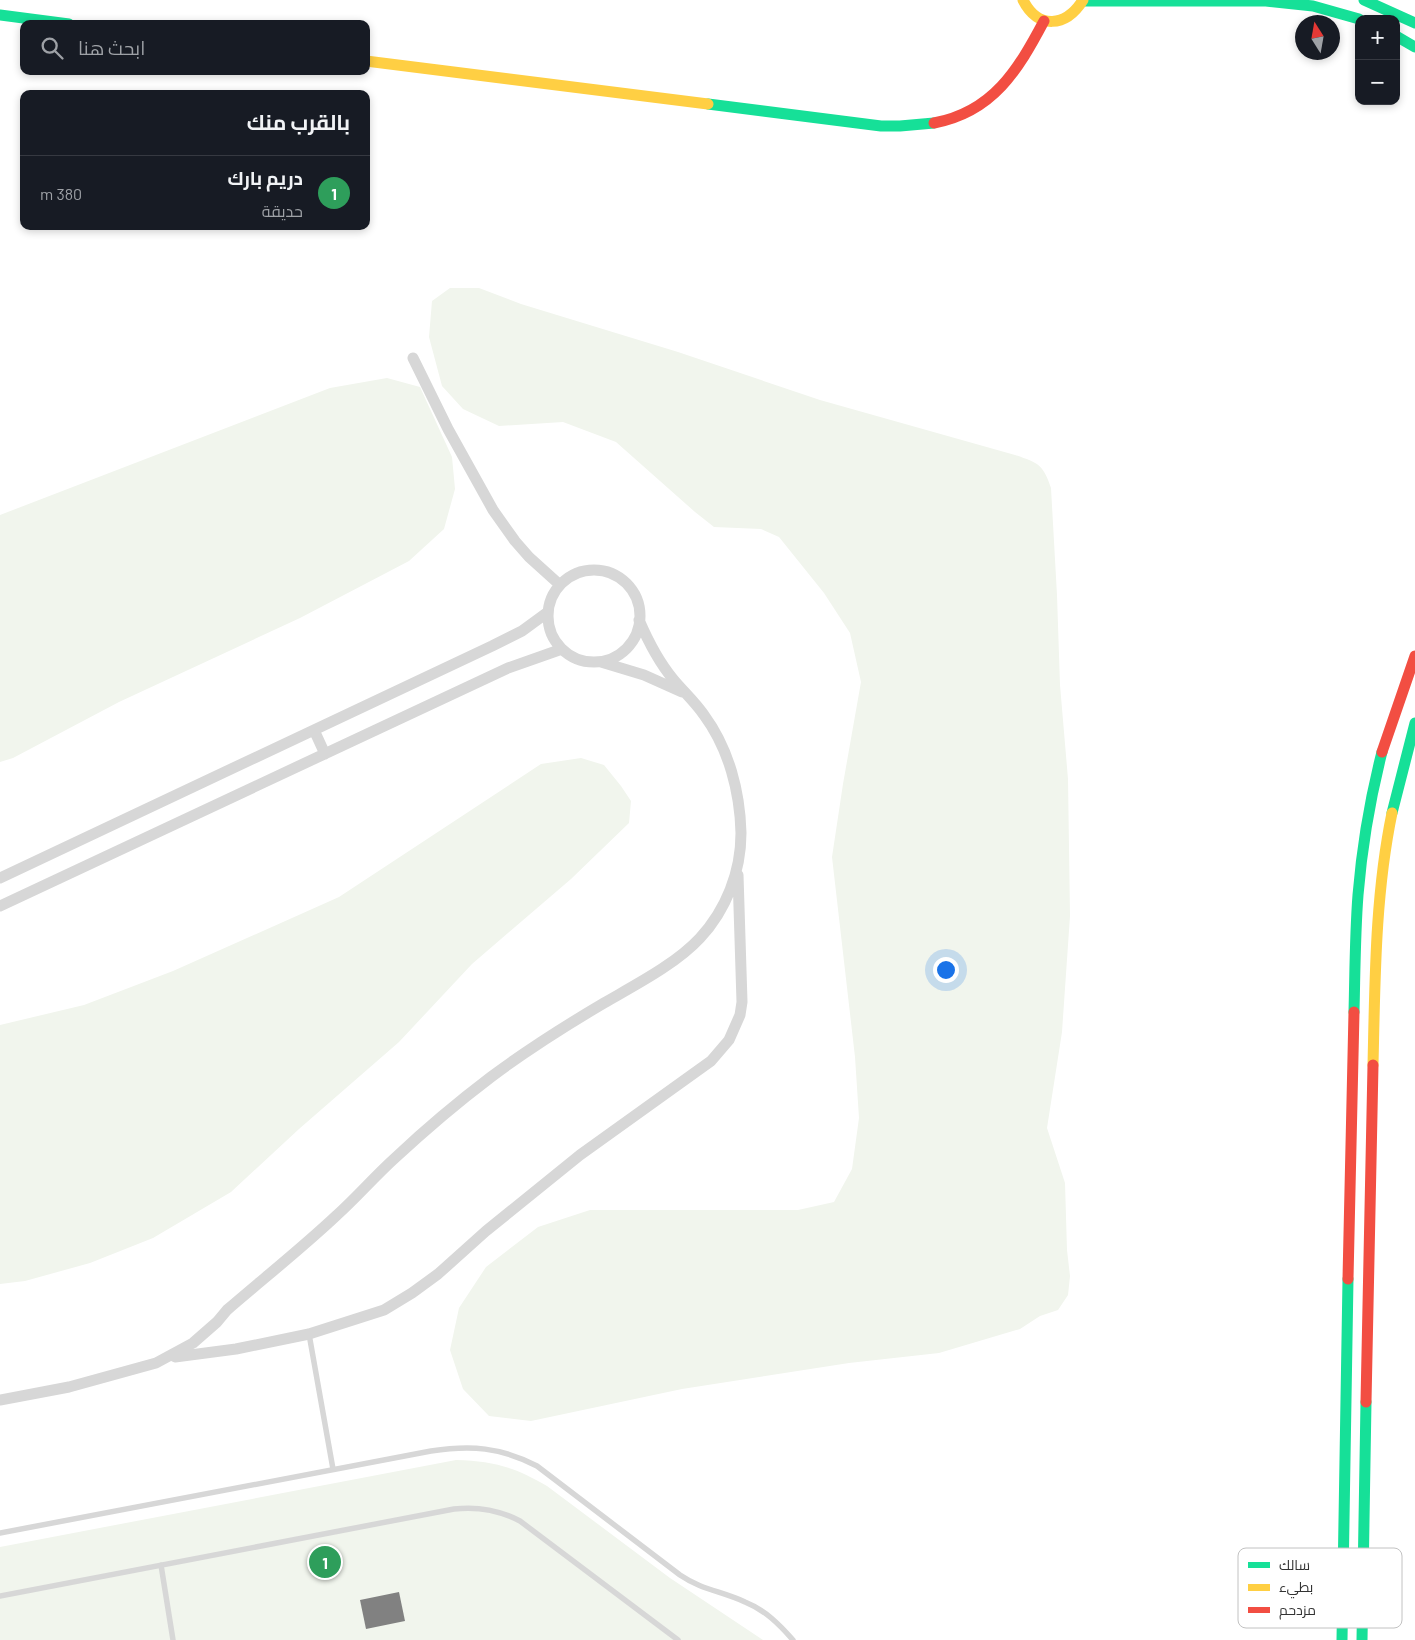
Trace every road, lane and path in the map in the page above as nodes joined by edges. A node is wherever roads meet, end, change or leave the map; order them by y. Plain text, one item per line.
1 (1023, 0) edge
2 (1364, 0) edge
3 (1083, 1) edge
4 (0, 15) edge
5 (1355, 18) edge
6 (38, 20) edge
7 (1044, 21) junction
8 (1415, 23) edge
9 (1400, 38) edge
10 (1415, 47) edge
11 (370, 62) edge
12 (413, 358) dead end
13 (560, 585) junction
14 (548, 612) junction
15 (639, 620) junction
16 (562, 649) junction
17 (1415, 656) edge
18 (600, 662) junction
19 (686, 694) junction
20 (1415, 723) edge
21 (314, 730) junction
22 (325, 754) junction
23 (737, 866) junction
24 (0, 878) edge
25 (0, 906) edge
26 (309, 1334) junction
27 (168, 1358) junction
28 (0, 1400) edge
29 (333, 1470) junction
30 (0, 1533) edge
31 (1344, 1548) edge
32 (1364, 1548) edge
33 (161, 1565) junction
34 (0, 1596) edge
35 (671, 1634) junction
36 (173, 1640) edge
37 (667, 1640) edge
38 (678, 1640) edge
39 (793, 1640) edge

1 - 7 main road
2 - 8 main road
3 - 5 main road
3 - 7 main road
4 - 6 main road
7 - 11 main road
9 - 10 main road
12 - 13 street
13 - 14 street
13 - 15 street
14 - 16 street
14 - 21 street
15 - 18 street
15 - 19 street
16 - 18 street
16 - 22 street
17 - 31 main road
18 - 19 street
19 - 23 street
20 - 32 main road
21 - 22 street
21 - 24 street
22 - 25 street
23 - 26 street
23 - 27 street
26 - 27 street
26 - 29 lane
27 - 28 street
29 - 30 lane
29 - 39 lane
33 - 34 lane
33 - 35 lane
33 - 36 lane
35 - 37 lane
35 - 38 lane

